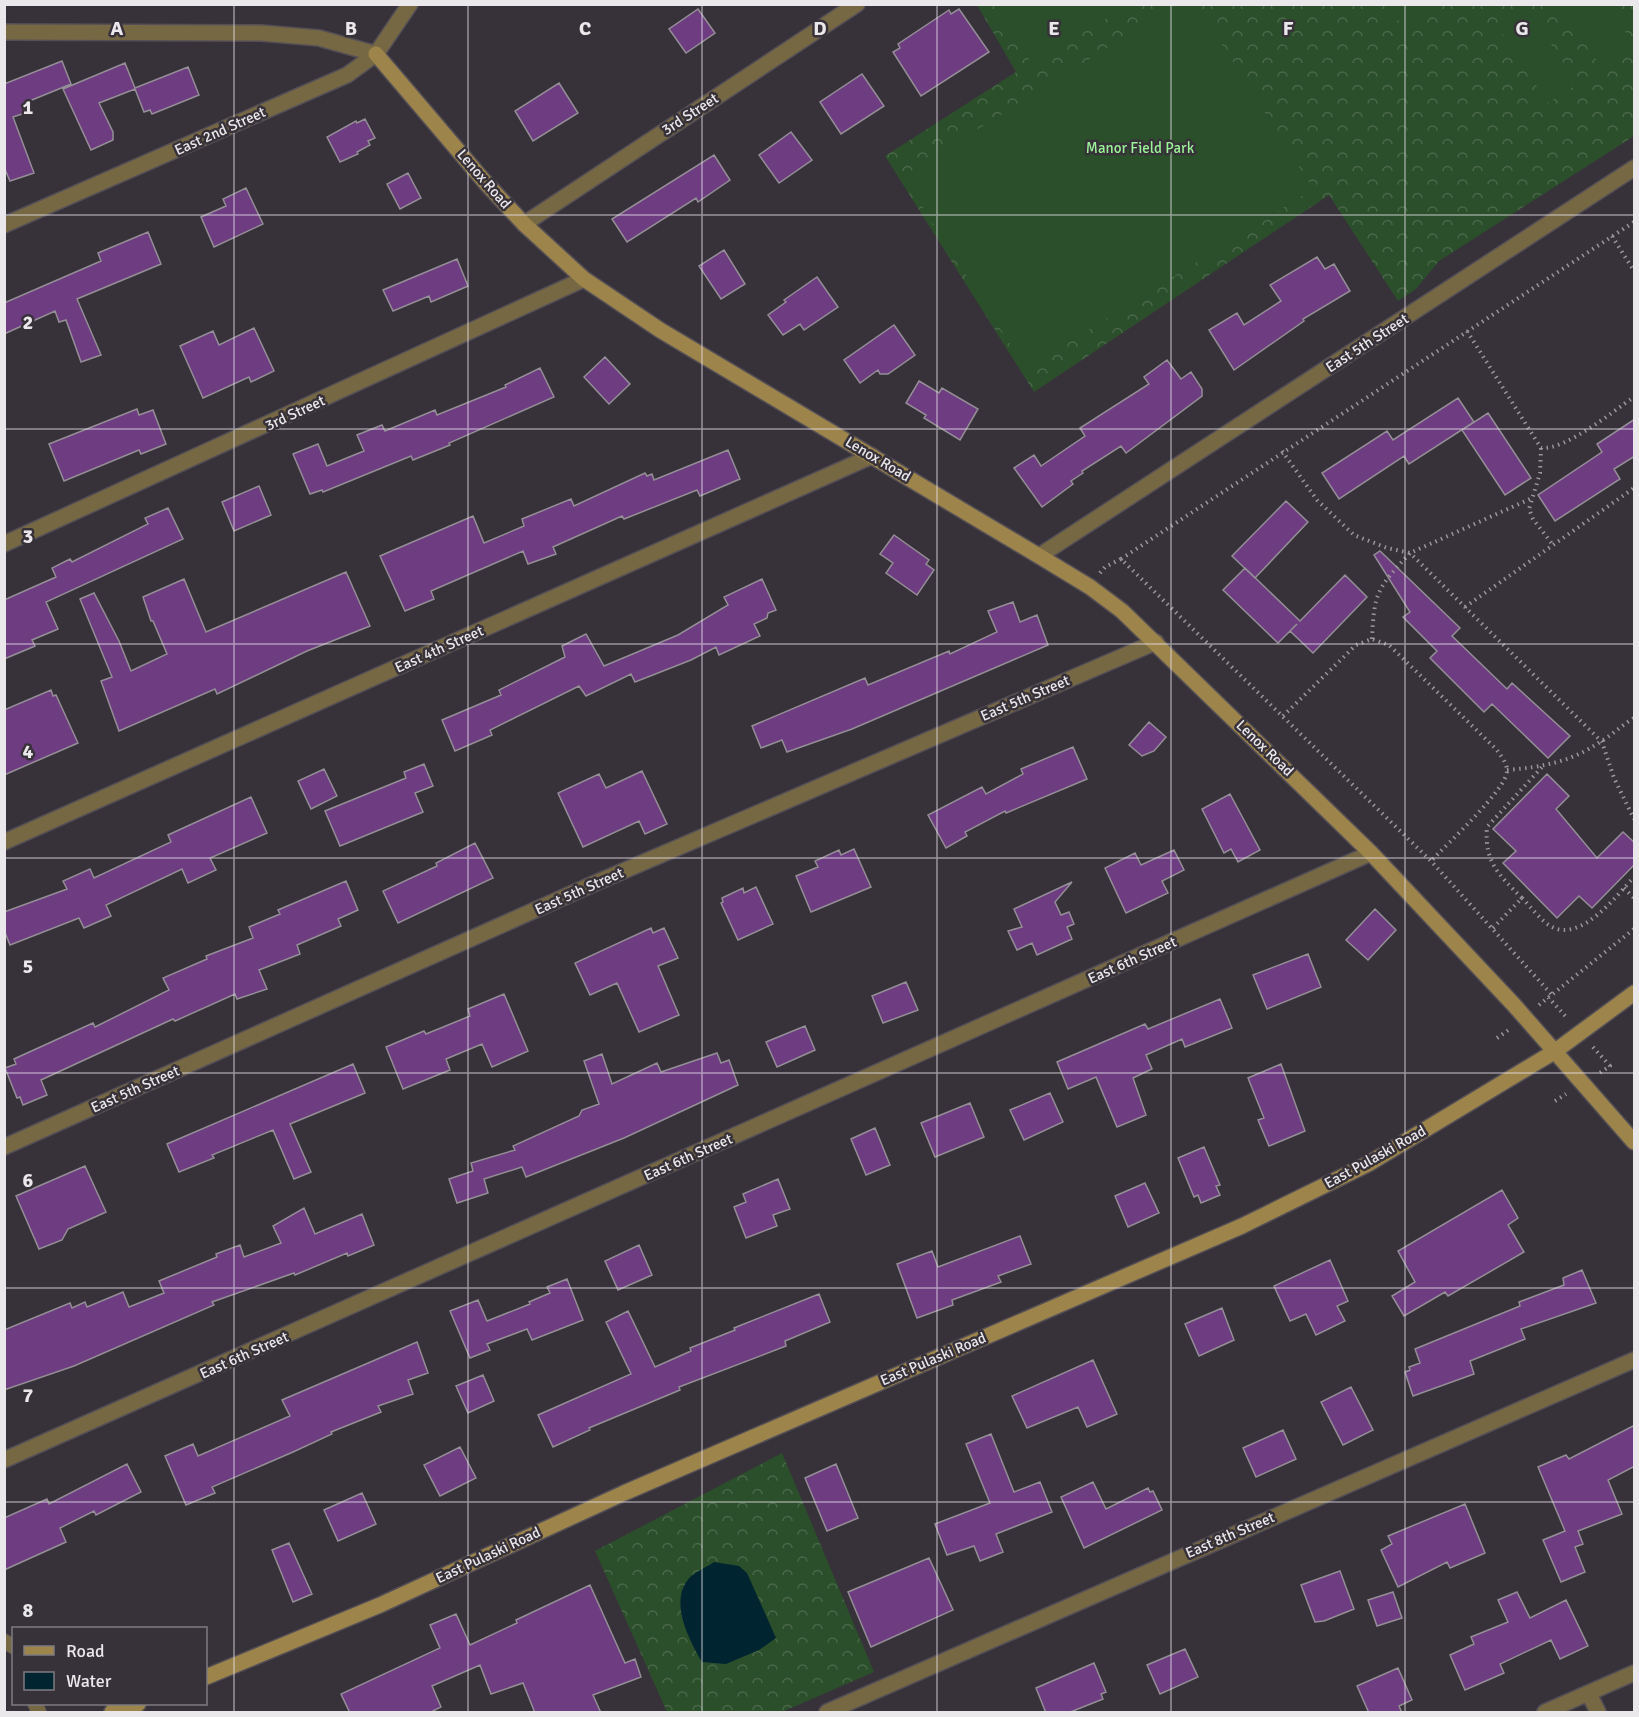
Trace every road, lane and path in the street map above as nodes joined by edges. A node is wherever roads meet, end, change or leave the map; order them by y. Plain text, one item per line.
1 (410, 4) edge
2 (857, 4) edge
3 (4, 32) edge
4 (376, 54) junction
5 (1635, 168) edge
6 (1635, 222) edge
7 (524, 224) junction
8 (4, 225) edge
9 (1612, 236) junction
10 (1635, 271) edge
11 (584, 279) junction
12 (1467, 331) junction
13 (1635, 397) edge
14 (1541, 448) junction
15 (1282, 451) junction
16 (872, 456) junction
17 (1635, 488) edge
18 (1530, 499) junction
19 (4, 544) edge
20 (1553, 545) junction
21 (1410, 553) junction
22 (1039, 556) junction
23 (1121, 559) junction
24 (1105, 567) dead end
25 (1465, 607) junction
26 (1372, 639) junction
27 (1156, 642) junction
28 (1283, 716) junction
29 (1635, 718) edge
30 (1602, 742) junction
31 (1542, 767) junction
32 (1507, 770) junction
33 (1635, 819) edge
34 (4, 842) edge
35 (1371, 853) junction
36 (1431, 861) junction
37 (1635, 877) edge
38 (1624, 888) junction
39 (1522, 898) junction
40 (1635, 898) edge
41 (1493, 928) junction
42 (1635, 929) edge
43 (1635, 993) edge
44 (1554, 1052) junction
45 (1635, 1142) edge
46 (4, 1147) edge
47 (1635, 1360) edge
48 (4, 1460) edge
49 (1635, 1673) edge
50 (207, 1677) edge
51 (1589, 1694) junction
52 (135, 1705) edge
53 (112, 1713) edge
54 (827, 1713) edge
55 (1545, 1713) edge
56 (1598, 1713) edge

1 - 4 street, East 2nd Street
2 - 7 street, 3rd Street
3 - 4 street
4 - 7 street, Lenox Road
4 - 8 street, East 2nd Street
5 - 22 street, East 5th Street
6 - 9 path
7 - 11 street, Lenox Road
9 - 10 path
9 - 12 path
11 - 16 street, Lenox Road
11 - 19 street, 3rd Street
12 - 14 path
12 - 15 path
13 - 14 path
14 - 18 path
15 - 21 path
15 - 23 path
16 - 22 street, Lenox Road
16 - 34 street, East 4th Street
17 - 20 path
18 - 20 path
18 - 21 path
20 - 25 path
21 - 25 path
21 - 26 path
22 - 27 street, Lenox Road
23 - 24 path
23 - 28 path
25 - 30 path
26 - 28 path
26 - 32 path
27 - 35 street, Lenox Road
27 - 46 street, East 5th Street
28 - 36 path
29 - 30 path
30 - 31 path
30 - 33 path
31 - 32 path
31 - 39 path
32 - 36 path
35 - 44 street, Lenox Road
35 - 48 street, East 6th Street
36 - 41 path
37 - 38 path
38 - 39 path
38 - 40 path
39 - 41 path
41 - 42 path
43 - 44 street, East Pulaski Road
44 - 45 street, Lenox Road
44 - 50 street, East Pulaski Road
47 - 54 street, East 8th Street
49 - 51 street
51 - 55 street
51 - 56 street
52 - 53 street

